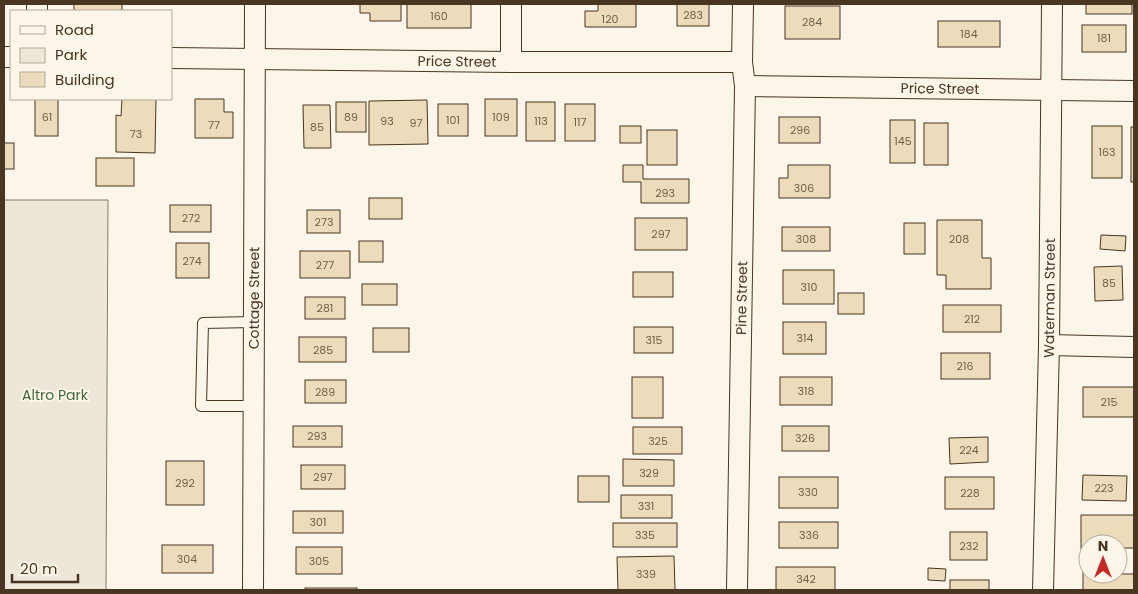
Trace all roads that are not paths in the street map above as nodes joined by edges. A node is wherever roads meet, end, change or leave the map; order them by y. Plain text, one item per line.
1 (255, 4) edge
2 (511, 4) edge
3 (743, 4) edge
4 (1052, 4) edge
5 (172, 58) edge
6 (255, 59) junction
7 (511, 62) junction
8 (742, 62) junction
9 (744, 86) junction
10 (1051, 90) junction
11 (1134, 91) edge
12 (254, 322) junction
13 (1049, 345) junction
14 (1134, 348) edge
15 (254, 406) junction
16 (253, 590) edge
17 (736, 590) edge
18 (1043, 590) edge

1 - 6 street, Cottage Street
2 - 7 street
3 - 8 street, Pine Street
4 - 10 street, Waterman Street
5 - 6 street, Price Street
6 - 7 street, Price Street
6 - 12 street, Cottage Street
7 - 8 street, Price Street
8 - 9 street, Pine Street
9 - 10 street, Price Street
9 - 17 street, Pine Street
10 - 11 street, Price Street
10 - 13 street, Waterman Street
12 - 15 street, Cottage Street
12 - 15 lane
13 - 14 street
13 - 18 street, Waterman Street
15 - 16 street, Cottage Street

